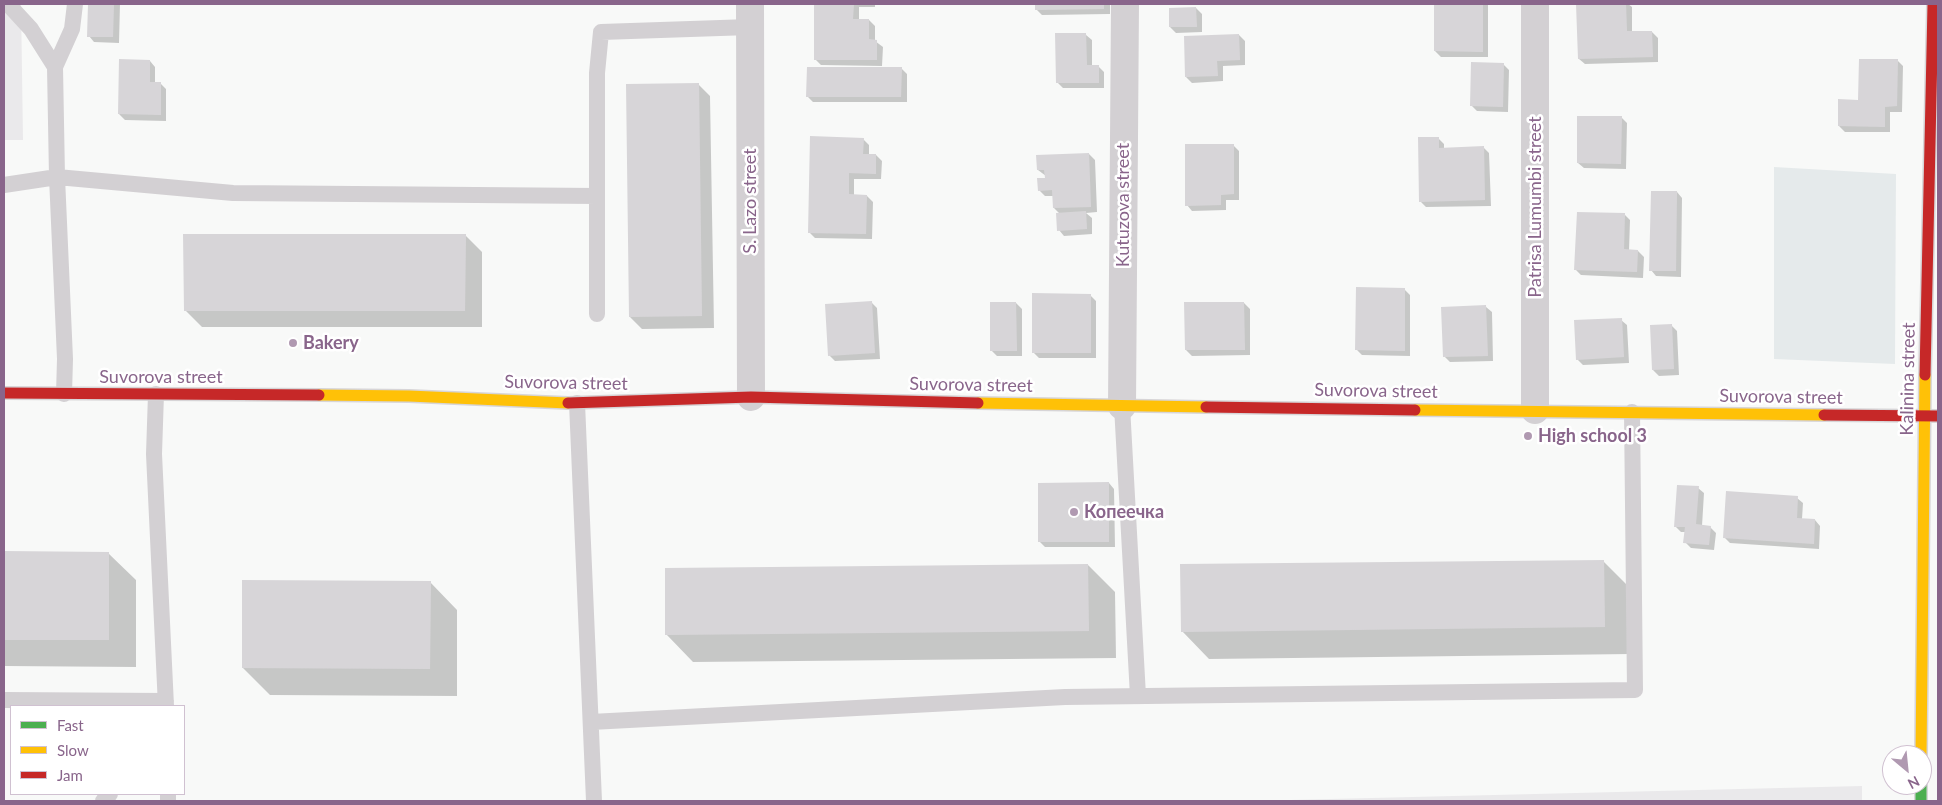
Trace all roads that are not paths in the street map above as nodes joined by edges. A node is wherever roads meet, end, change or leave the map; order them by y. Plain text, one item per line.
1 (8, 4) edge
2 (75, 4) edge
3 (1125, 4) edge
4 (1535, 4) edge
5 (1933, 4) edge
6 (750, 15) edge
7 (55, 67) junction
8 (57, 177) junction
9 (4, 185) edge
10 (597, 196) junction
11 (598, 314) dead end
12 (4, 394) edge
13 (64, 394) junction
14 (156, 394) junction
15 (750, 398) junction
16 (577, 403) junction
17 (1122, 406) junction
18 (1535, 410) junction
19 (1632, 412) junction
20 (1938, 416) edge
21 (1924, 417) junction
22 (1138, 696) junction
23 (4, 700) edge
24 (166, 704) edge
25 (591, 722) junction
26 (1921, 745) edge
27 (594, 801) edge

1 - 7 lane
2 - 7 lane
3 - 17 street, Kutuzova street
4 - 18 street, Patrisa Lumumbi street
5 - 21 main road, Kalinina street
6 - 10 lane
6 - 15 street, S. Lazo street
7 - 8 lane
8 - 9 lane
8 - 10 lane
8 - 13 lane
10 - 11 lane
12 - 13 main road, Suvorova street
13 - 14 main road, Suvorova street
14 - 16 main road, Suvorova street
14 - 24 lane
15 - 16 main road, Suvorova street
15 - 17 main road, Suvorova street
16 - 25 lane
17 - 18 main road, Suvorova street
17 - 22 lane
18 - 19 main road, Suvorova street
19 - 21 main road, Suvorova street
19 - 22 lane
20 - 21 main road, Suvorova street
21 - 26 main road, Kalinina street
22 - 25 lane
23 - 24 lane
25 - 27 lane

